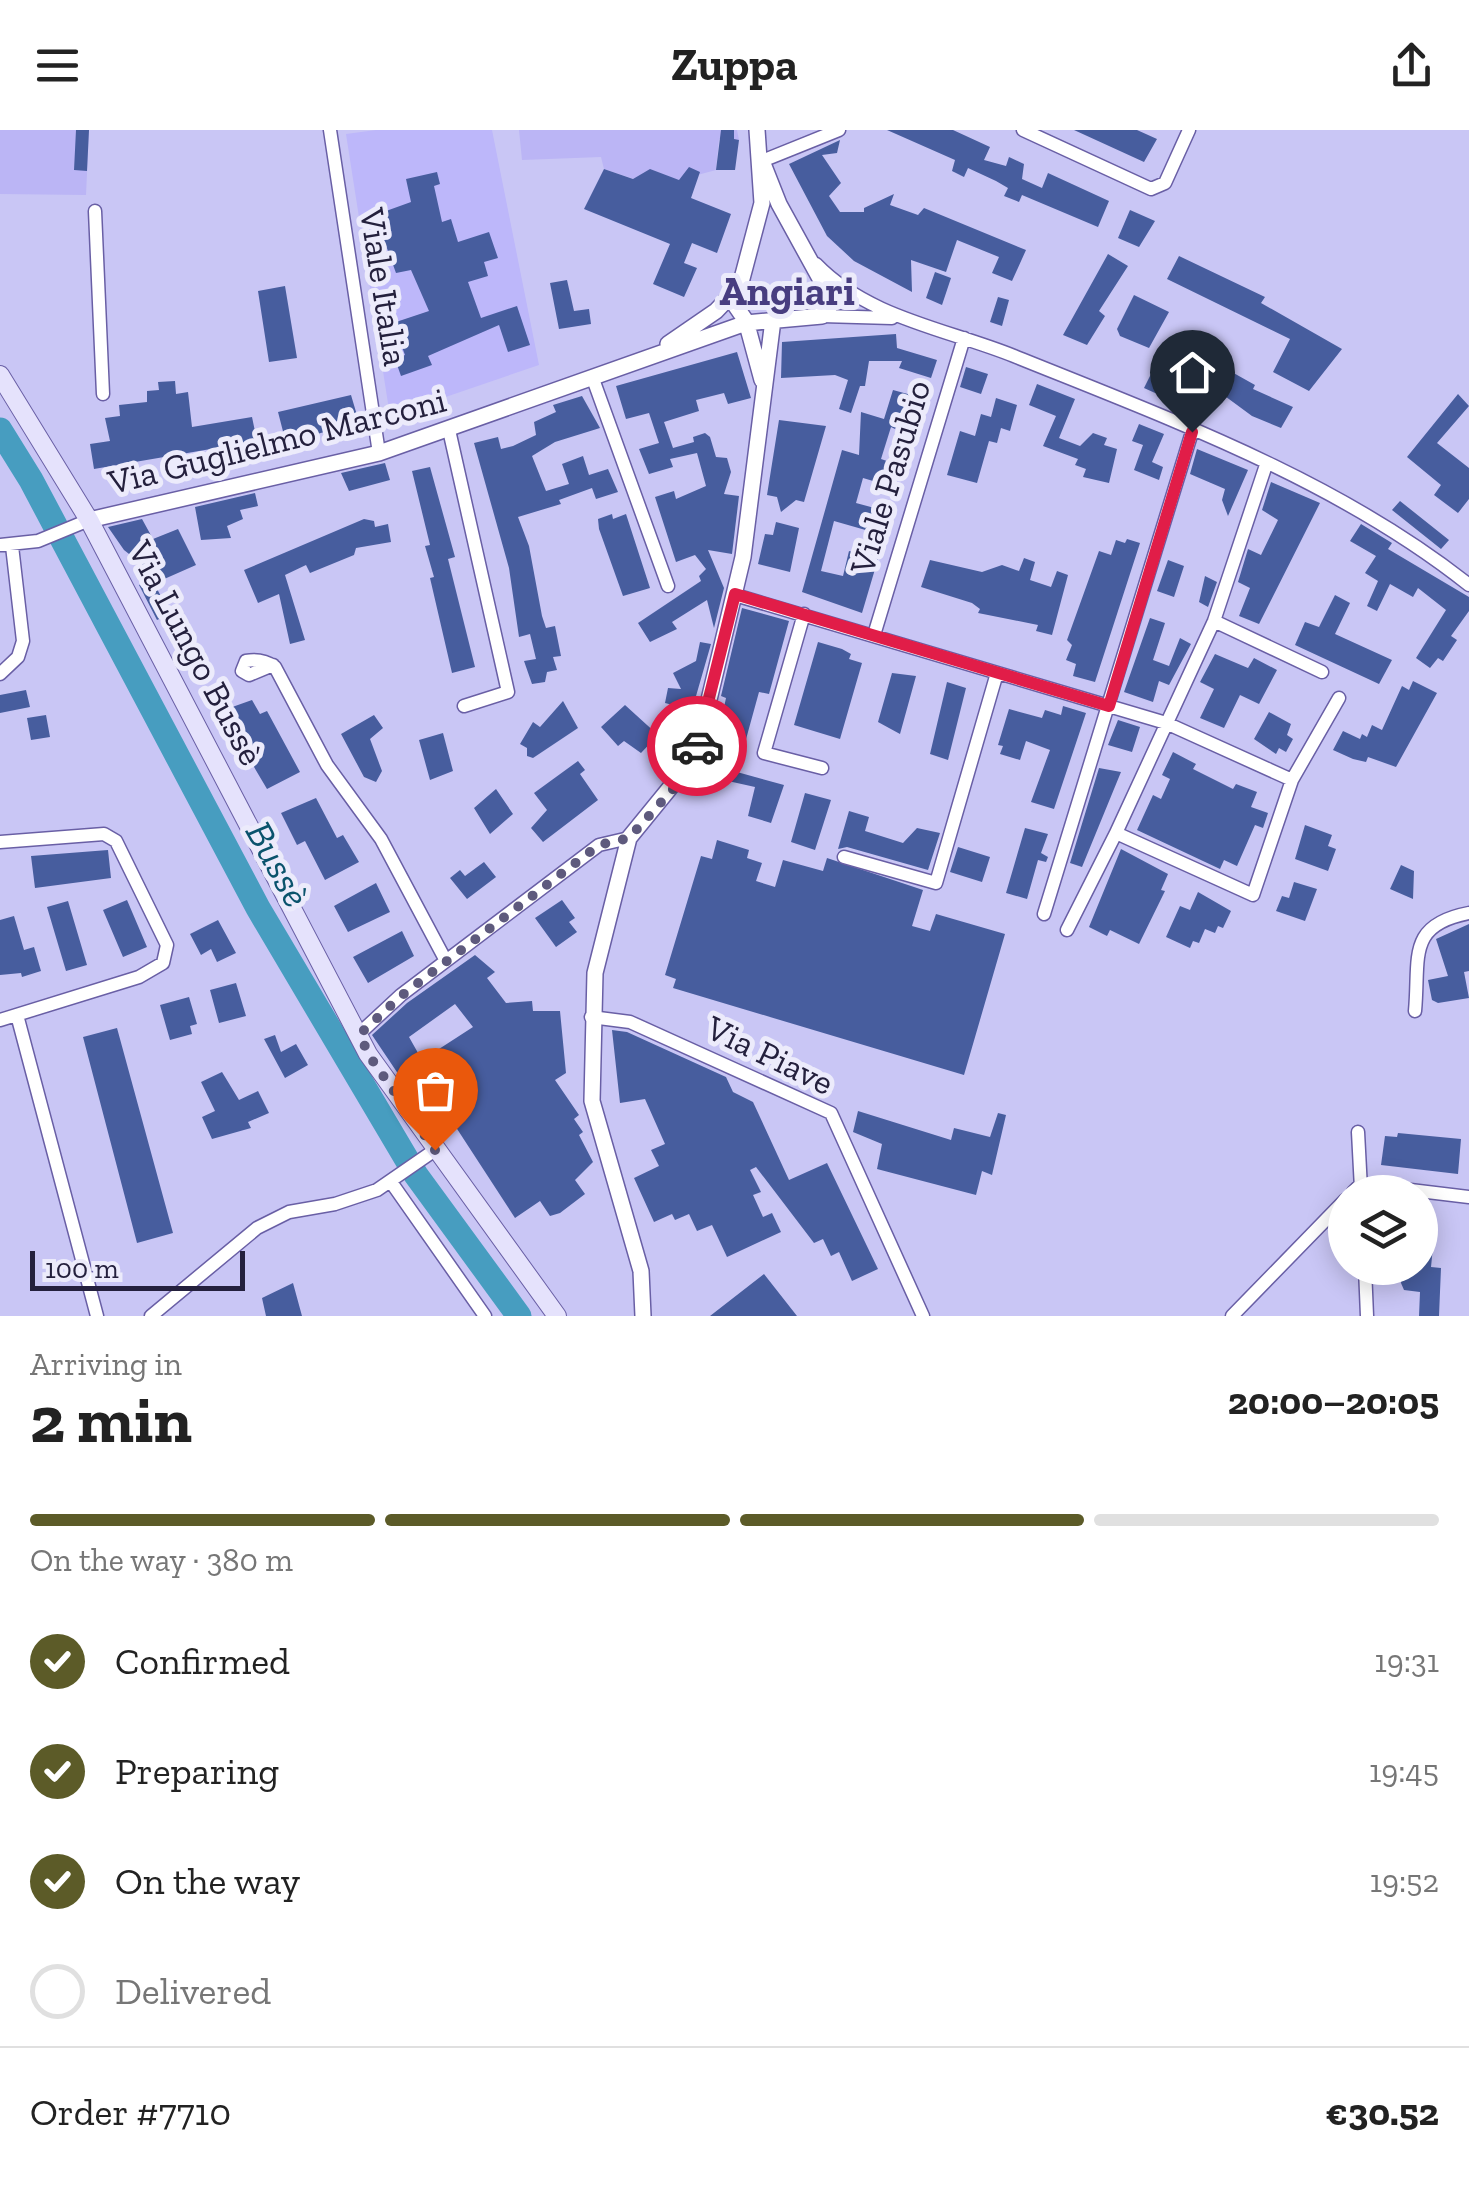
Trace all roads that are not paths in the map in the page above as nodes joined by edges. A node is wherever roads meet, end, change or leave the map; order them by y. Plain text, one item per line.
1 (330, 130) edge
2 (757, 130) edge
3 (839, 130) edge
4 (1023, 130) edge
5 (1190, 130) edge
6 (762, 161) junction
7 (95, 211) dead end
8 (796, 236) junction
9 (753, 246) junction
10 (811, 259) junction
11 (739, 284) junction
12 (822, 316) junction
13 (905, 318) junction
14 (773, 320) junction
15 (746, 323) junction
16 (964, 338) junction
17 (634, 362) junction
18 (0, 375) edge
19 (594, 379) junction
20 (104, 394) dead end
21 (765, 399) junction
22 (449, 430) junction
23 (1192, 432) junction
24 (379, 453) junction
25 (1266, 465) junction
26 (83, 522) junction
27 (6, 546) edge
28 (1469, 585) edge
29 (668, 586) dead end
30 (735, 594) junction
31 (804, 614) junction
32 (1214, 620) junction
33 (874, 634) junction
34 (273, 665) dead end
35 (1322, 672) dead end
36 (997, 673) junction
37 (0, 674) edge
38 (1338, 698) dead end
39 (464, 706) dead end
40 (1109, 706) junction
41 (1166, 723) junction
42 (822, 768) dead end
43 (1292, 780) junction
44 (1116, 832) junction
45 (629, 838) junction
46 (0, 842) edge
47 (844, 857) dead end
48 (1469, 913) edge
49 (1044, 914) dead end
50 (1067, 930) dead end
51 (446, 961) junction
52 (1415, 1011) dead end
53 (17, 1016) junction
54 (590, 1017) junction
55 (0, 1020) edge
56 (360, 1034) junction
57 (1358, 1132) dead end
58 (435, 1150) junction
59 (1358, 1175) edge
60 (392, 1182) junction
61 (1438, 1195) edge
62 (1469, 1197) edge
63 (1328, 1217) edge
64 (1366, 1285) edge
65 (96, 1316) edge
66 (152, 1316) edge
67 (484, 1316) edge
68 (557, 1316) edge
69 (643, 1316) edge
70 (922, 1316) edge
71 (1232, 1316) edge
72 (1367, 1316) edge

1 - 24 street, Viale Italia
2 - 6 street
3 - 6 street
4 - 5 street
6 - 8 street
6 - 9 street
7 - 20 street
8 - 9 street
8 - 10 street
9 - 11 street
10 - 12 street
10 - 13 street
11 - 15 street
11 - 17 street
12 - 13 street
12 - 14 street
13 - 16 street
14 - 15 street
14 - 21 street
15 - 17 street
15 - 21 street
16 - 23 street
16 - 33 street, Viale Pasubio
17 - 19 street, Via Guglielmo Marconi
18 - 26 main road, Via Lungo Bussè
19 - 22 street, Via Guglielmo Marconi
19 - 29 street
21 - 30 street
22 - 24 street, Via Guglielmo Marconi
22 - 39 street
23 - 25 street
23 - 40 street
24 - 26 street, Via Guglielmo Marconi
25 - 28 street
25 - 32 street
26 - 27 street
26 - 56 main road, Via Lungo Bussè
27 - 37 street
30 - 31 street
30 - 45 street
31 - 33 street
31 - 42 street
32 - 35 street
32 - 41 street
33 - 36 street
34 - 51 street
36 - 40 street
36 - 47 street
38 - 43 street
40 - 41 street
40 - 49 street
41 - 43 street
41 - 44 street
43 - 44 street
44 - 50 street
45 - 51 street
45 - 54 street
46 - 53 street
48 - 52 street
51 - 56 street
53 - 55 street
53 - 65 street
54 - 69 street
54 - 70 street, Via Piave
56 - 58 main road, Via Lungo Bussè
57 - 59 street
58 - 60 street
58 - 68 main road, Via Lungo Bussè
60 - 66 street
60 - 67 street
61 - 62 street
63 - 71 street
64 - 72 street

